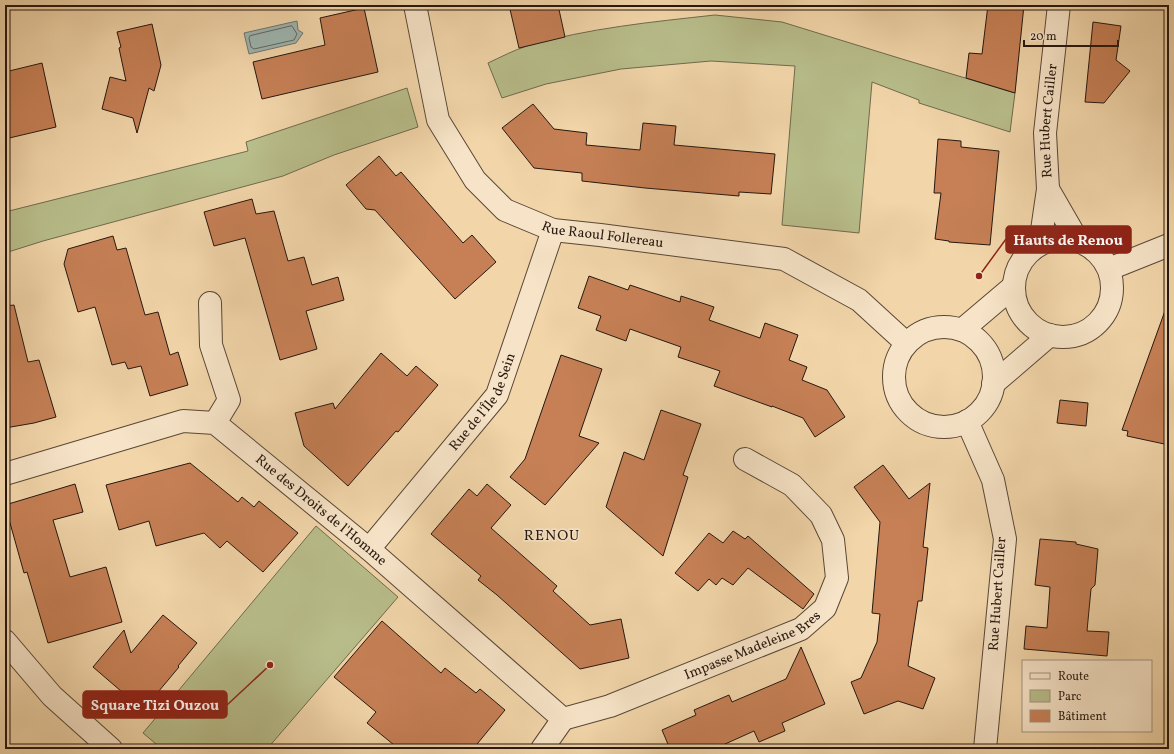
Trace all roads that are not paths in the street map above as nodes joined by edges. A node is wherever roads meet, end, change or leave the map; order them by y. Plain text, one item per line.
1 (415, 5) edge
2 (1059, 5) edge
3 (1048, 189) junction
4 (553, 230) junction
5 (1078, 241) junction
6 (1040, 244) junction
7 (1169, 245) edge
8 (1109, 269) junction
9 (1014, 286) junction
10 (210, 303) dead end
11 (962, 330) junction
12 (1050, 335) junction
13 (906, 343) junction
14 (993, 384) junction
15 (967, 421) junction
16 (215, 423) junction
17 (745, 459) dead end
18 (5, 474) edge
19 (369, 548) junction
20 (5, 641) edge
21 (563, 719) junction
22 (111, 749) edge
23 (542, 749) edge
24 (985, 749) edge

1 - 4 street, Rue Raoul Follereau
2 - 3 street, Rue Hubert Cailler
3 - 5 street, Rue Hubert Cailler
3 - 6 street, Rue Hubert Cailler
4 - 13 street, Rue Raoul Follereau
4 - 19 street, Rue de l'Île de Sein
5 - 6 street
5 - 8 street
6 - 9 street
7 - 8 street
8 - 12 street
9 - 11 street
9 - 12 street
10 - 16 street
11 - 13 street
11 - 14 street
12 - 14 street
13 - 15 street
14 - 15 street
15 - 24 street, Rue Hubert Cailler
16 - 18 street
16 - 19 street, Rue des Droits de l'Homme
17 - 21 street, Impasse Madeleine Bres
19 - 21 street, Rue des Droits de l'Homme
20 - 22 street
21 - 23 street

